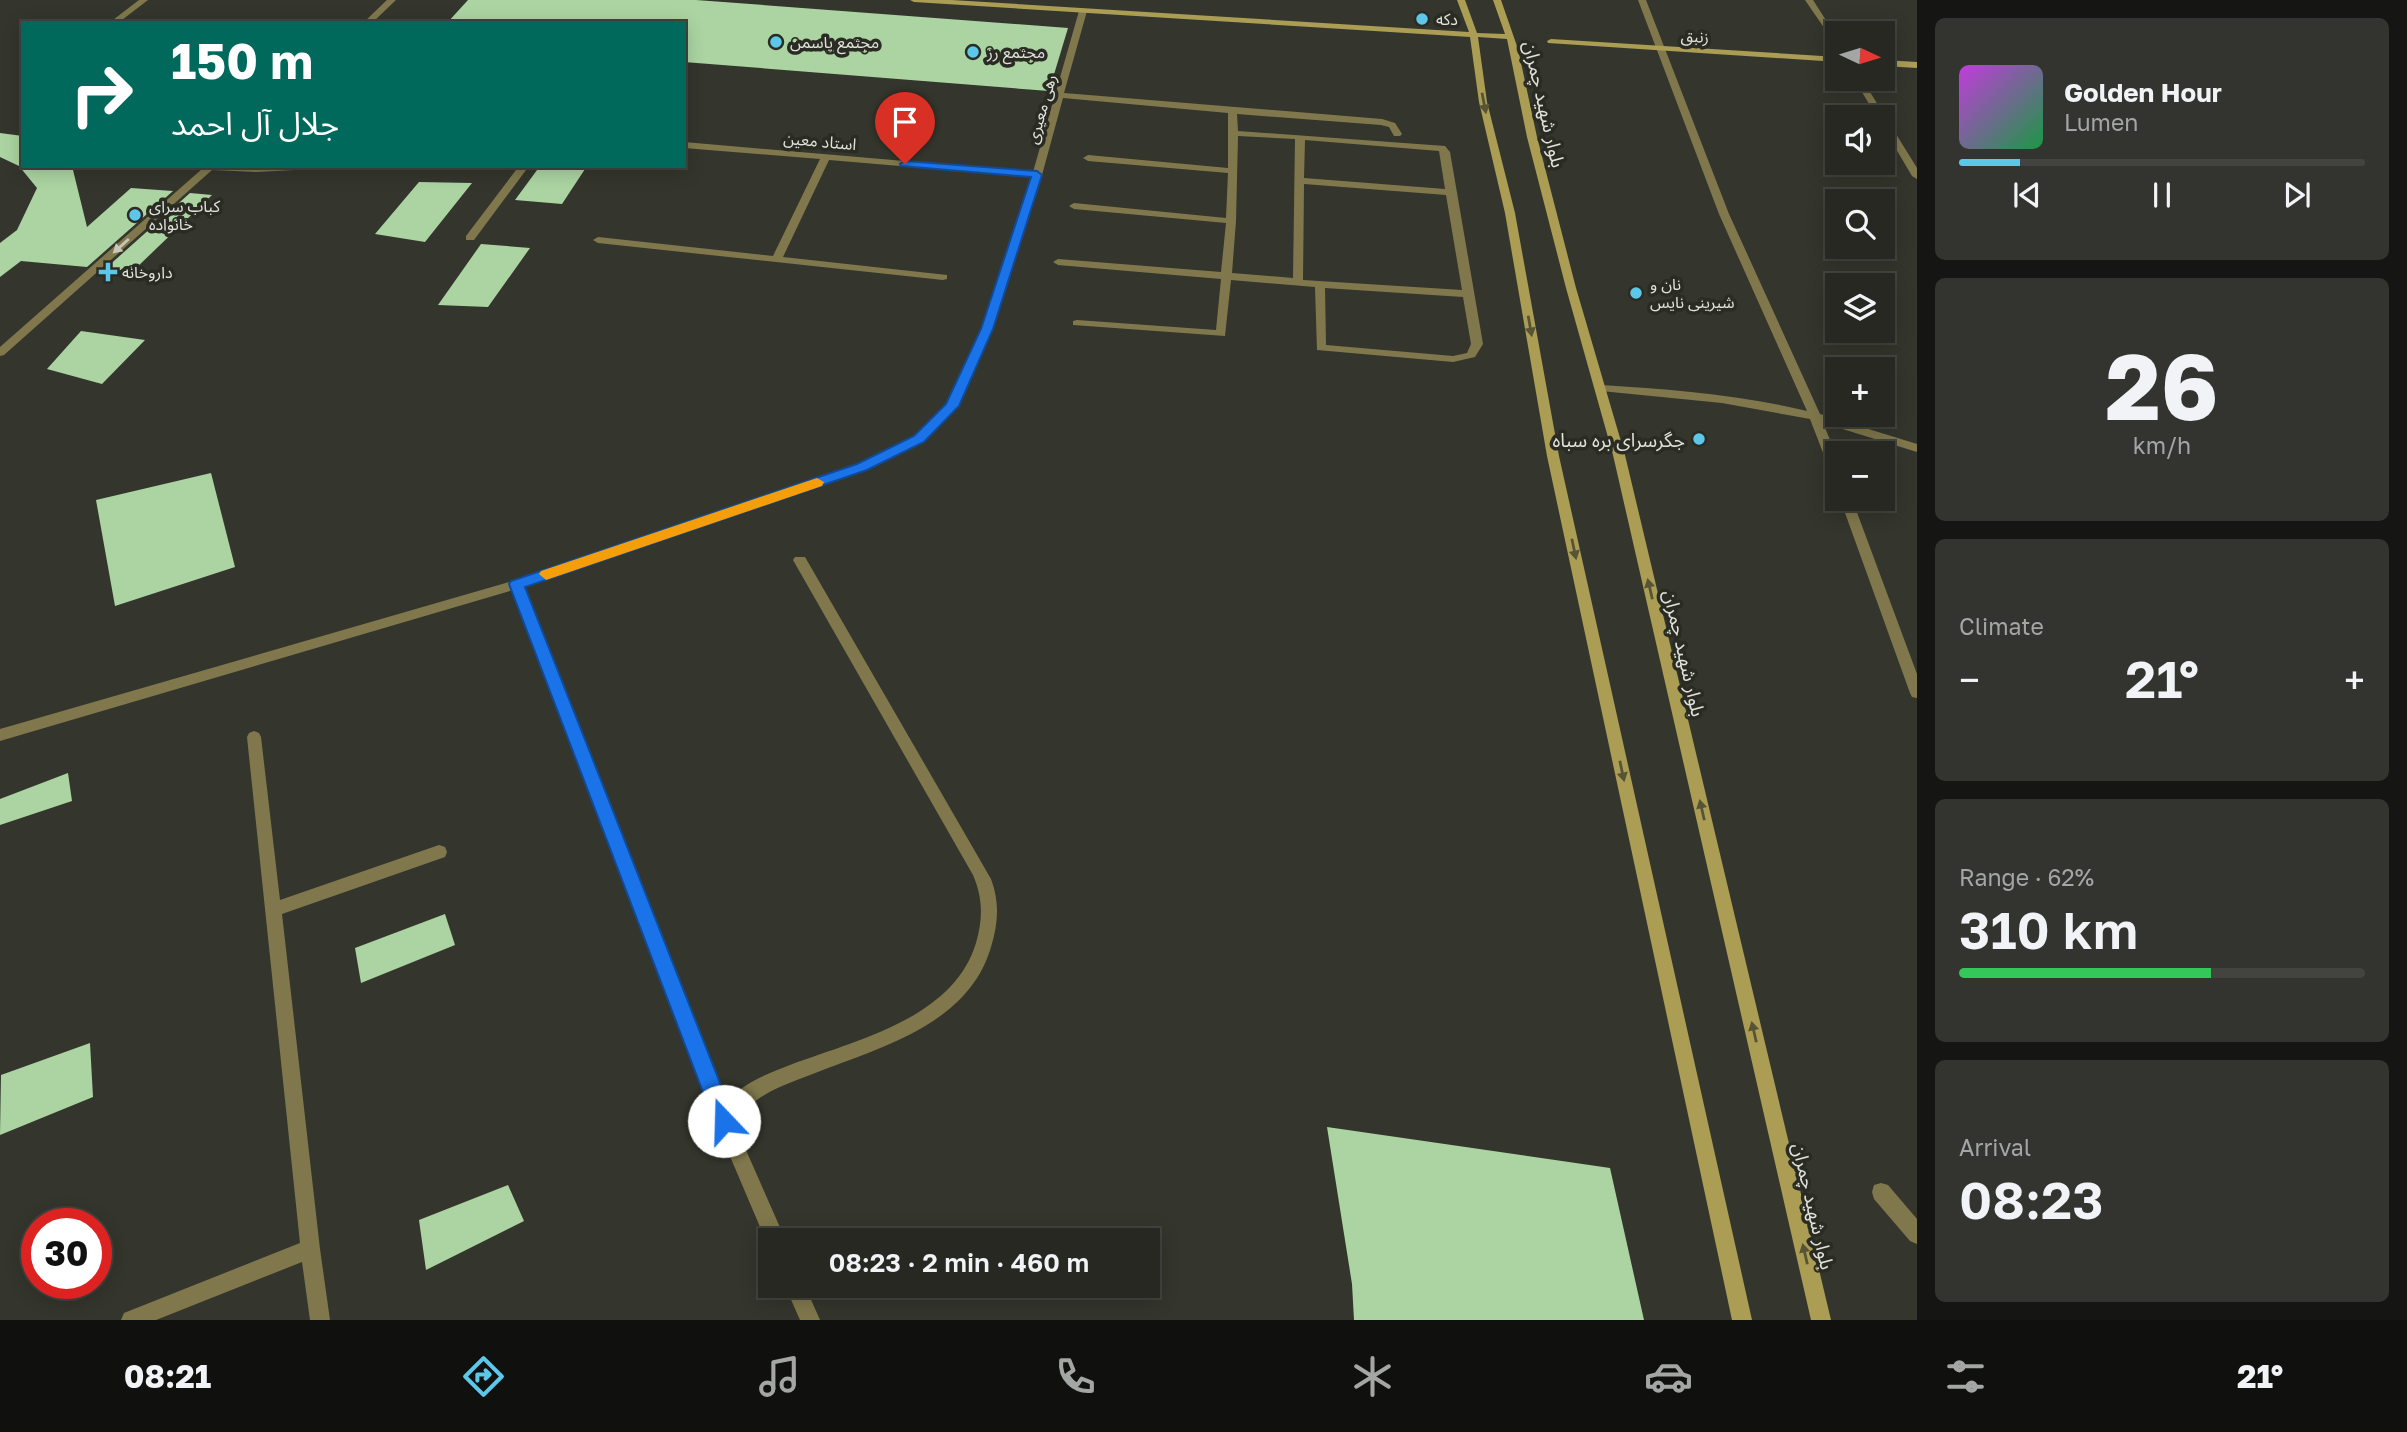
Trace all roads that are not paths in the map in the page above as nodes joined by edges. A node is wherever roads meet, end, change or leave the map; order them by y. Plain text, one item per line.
1 (144, 0) edge
2 (392, 0) edge
3 (915, 0) edge
4 (1086, 0) edge
5 (1461, 0) edge
6 (1497, 0) edge
7 (1642, 0) edge
8 (1809, 0) edge
9 (1083, 11) junction
10 (116, 21) edge
11 (369, 21) edge
12 (1825, 25) edge
13 (1473, 36) junction
14 (1509, 37) junction
15 (1551, 41) dead end
16 (1659, 48) junction
17 (1825, 59) edge
18 (1895, 64) edge
19 (1917, 65) edge
20 (1060, 95) junction
21 (1232, 111) junction
22 (1234, 133) junction
23 (1397, 134) dead end
24 (1300, 137) junction
25 (1895, 140) edge
26 (686, 145) edge
27 (826, 157) junction
28 (1088, 158) dead end
29 (208, 168) edge
30 (522, 168) edge
31 (1232, 171) junction
32 (1037, 175) junction
33 (1917, 176) edge
34 (1300, 181) junction
35 (1450, 192) junction
36 (1074, 206) dead end
37 (1231, 221) junction
38 (470, 238) dead end
39 (598, 240) dead end
40 (777, 258) junction
41 (1058, 262) dead end
42 (1227, 275) junction
43 (943, 277) dead end
44 (1298, 282) junction
45 (1320, 285) junction
46 (1470, 294) junction
47 (1077, 323) dead end
48 (0, 354) edge
49 (1601, 388) junction
50 (1815, 416) junction
51 (1825, 442) edge
52 (1917, 448) edge
53 (1850, 511) edge
54 (800, 560) dead end
55 (517, 584) junction
56 (1917, 693) edge
57 (0, 735) edge
58 (254, 737) dead end
59 (439, 852) dead end
60 (272, 910) junction
61 (724, 1121) junction
62 (1881, 1192) dead end
63 (769, 1228) edge
64 (1917, 1234) edge
65 (310, 1249) junction
66 (800, 1298) edge
67 (131, 1320) edge
68 (320, 1320) edge
69 (810, 1320) edge
70 (1742, 1320) edge
71 (1821, 1320) edge

1 - 10 street
2 - 11 street
3 - 9 main road
4 - 9 main road
5 - 13 main road
6 - 14 main road, بلوار شهید چمران
7 - 16 street
8 - 12 street
9 - 13 main road
9 - 20 street, رهی معیری
13 - 14 main road
13 -> 70 main road
14 - 49 main road, بلوار شهید چمران
15 - 16 main road, زنبق
16 - 17 main road, زنبق
16 - 50 street
18 - 19 main road
20 - 21 street
20 - 32 street, رهی معیری
21 - 22 street
21 - 23 street
22 - 24 street
22 - 31 street
24 - 34 street
24 - 35 street
25 - 33 street
26 - 27 street, استاد معین
27 - 32 street, استاد معین
27 - 40 street
28 - 31 street
29 -> 48 street
30 - 38 street
31 - 37 street
32 - 55 street, رهی معیری
34 - 35 street
34 - 44 street
35 - 46 street
36 - 37 street
37 - 42 street
39 - 40 street
40 - 43 street
41 - 42 street
42 - 44 street
42 - 47 street
44 - 45 street
45 - 46 street
45 - 46 street
49 - 50 street
71 -> 49 main road, بلوار شهید چمران
50 - 51 street
50 - 52 street
53 - 56 street
54 - 61 street
55 - 57 street, رهی معیری
55 - 61 street
58 - 60 street
59 - 60 street
60 - 65 street
61 - 63 street
62 - 64 street
65 - 67 street
65 - 68 street
66 - 69 street

